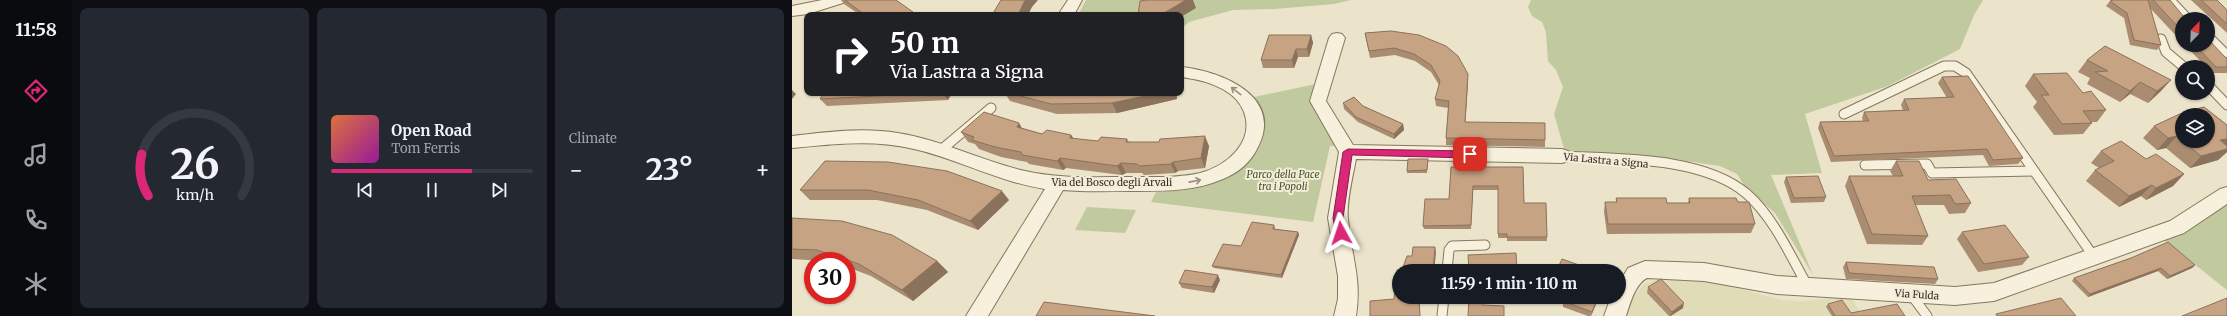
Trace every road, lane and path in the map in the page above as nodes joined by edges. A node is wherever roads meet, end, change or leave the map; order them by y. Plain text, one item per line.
1 (838, 0) edge
2 (1075, 0) edge
3 (2168, 0) edge
4 (792, 11) edge
5 (1068, 12) edge
6 (2179, 12) edge
7 (1337, 38) dead end
8 (2161, 39) edge
9 (2215, 47) edge
10 (2227, 58) edge
11 (2176, 60) edge
12 (1184, 72) edge
13 (2215, 92) edge
14 (2227, 105) edge
15 (991, 108) dead end
16 (1844, 114) dead end
17 (794, 142) edge
18 (941, 150) junction
19 (1348, 152) junction
20 (1562, 156) joint
21 (1865, 165) dead end
22 (2034, 171) junction
23 (1058, 183) junction
24 (2227, 194) edge
25 (1485, 245) dead end
26 (2094, 256) junction
27 (1448, 264) edge
28 (1808, 287) junction
29 (1910, 294) junction
30 (1443, 304) edge
31 (977, 316) edge
32 (1345, 316) edge
33 (1442, 316) edge
34 (1615, 316) edge
35 (1927, 316) edge

1 - 4 street
2 - 5 street
3 - 6 street
7 - 19 street
8 - 11 lane
9 - 10 street
23 -> 12 street, Via del Bosco degli Arvali
13 - 14 lane
15 - 18 lane
16 - 22 lane
17 - 18 street, Via del Bosco degli Arvali
18 - 23 street, Via del Bosco degli Arvali
19 - 20 street, Via Lastra a Signa
19 - 32 street
20 - 28 lane, Via Lastra a Signa
21 - 22 lane
22 - 26 lane
23 - 31 street
24 - 26 street, Via Fulda
25 - 27 lane
26 - 29 street, Via Fulda
28 - 29 street, Via Fulda
28 - 34 street, Via Fulda
29 - 35 lane
30 - 33 lane

